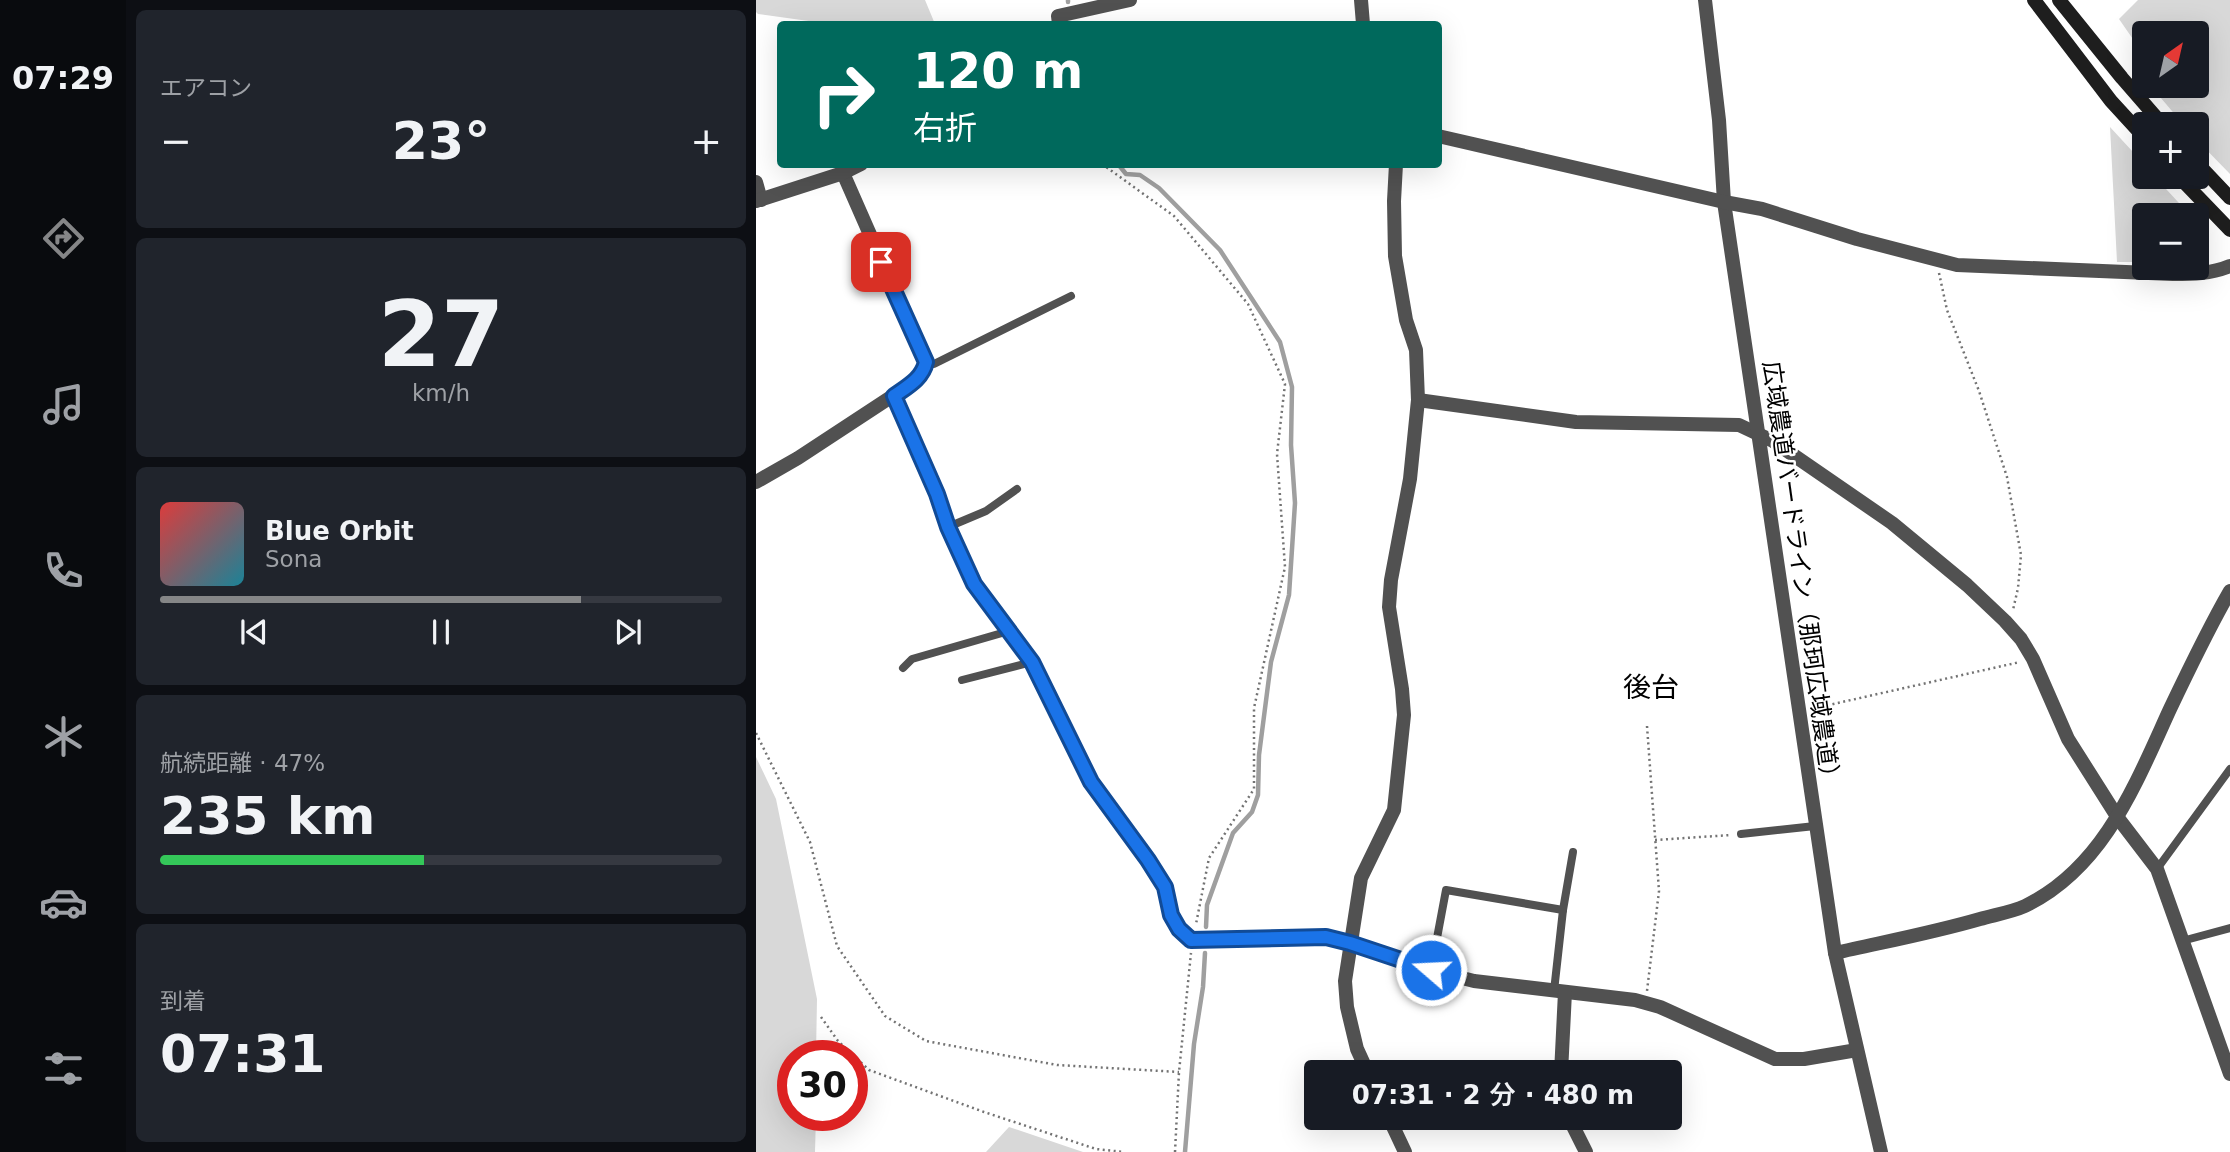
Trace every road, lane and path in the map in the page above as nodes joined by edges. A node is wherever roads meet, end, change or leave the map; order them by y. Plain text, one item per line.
1 (1130, 0) edge
2 (1361, 0) edge
3 (1705, 0) edge
4 (2034, 0) edge
5 (2059, 0) edge
6 (1059, 21) edge
7 (1363, 21) edge
8 (2152, 112) edge
9 (2132, 124) edge
10 (1442, 137) edge
11 (854, 168) edge
12 (1108, 168) edge
13 (1396, 168) edge
14 (843, 173) junction
15 (2209, 176) edge
16 (756, 181) edge
17 (2191, 189) edge
18 (2230, 198) edge
19 (759, 200) edge
20 (1724, 202) junction
21 (2230, 230) edge
22 (1939, 260) junction
23 (2230, 266) edge
24 (1070, 296) dead end
25 (926, 362) junction
26 (894, 396) junction
27 (1418, 400) junction
28 (1758, 435) junction
29 (756, 482) edge
30 (1017, 489) dead end
31 (948, 527) junction
32 (2230, 591) edge
33 (2005, 621) junction
34 (1010, 631) junction
35 (2033, 659) junction
36 (1032, 662) junction
37 (903, 668) dead end
38 (962, 680) dead end
39 (1798, 712) junction
40 (1647, 726) dead end
41 (756, 733) edge
42 (2230, 769) edge
43 (2118, 818) junction
44 (1815, 825) junction
45 (1741, 834) joint
46 (1655, 840) junction
47 (1573, 852) dead end
48 (2157, 869) junction
49 (1563, 910) junction
50 (2230, 928) edge
51 (1192, 938) junction
52 (2182, 941) junction
53 (1350, 943) junction
54 (1835, 953) junction
55 (1431, 970) junction
56 (1559, 991) junction
57 (1646, 1003) junction
58 (821, 1017) dead end
59 (2224, 1033) edge
60 (1857, 1050) junction
61 (1362, 1060) edge
62 (1561, 1060) edge
63 (1178, 1072) junction
64 (2230, 1074) edge
65 (1395, 1130) edge
66 (1575, 1130) edge
67 (1124, 1152) edge
68 (1175, 1152) edge
69 (1405, 1152) edge
70 (1586, 1152) edge
71 (1881, 1152) edge

1 - 6 street
2 - 7 street
3 - 20 street, 広域農道バードライン（那珂広域農道）
4 - 9 main road
5 - 8 main road
10 - 20 street
11 - 14 street
12 - 51 path
13 - 27 street
14 - 19 street
14 - 25 street
15 - 18 main road
16 - 19 street
17 - 21 main road
20 - 22 street
20 - 28 street, 広域農道バードライン（那珂広域農道）
22 - 23 street
22 - 33 path
24 - 25 lane
25 - 26 street
26 - 29 street
26 - 31 street
27 - 28 street
27 - 53 street
28 - 33 street
28 - 39 street, 広域農道バードライン（那珂広域農道）
30 - 31 lane
31 - 34 street
32 - 43 street
33 - 35 street
34 - 36 street
34 - 37 lane
35 - 39 path
35 - 43 street
36 - 38 lane
36 - 51 street
39 - 44 street, 広域農道バードライン（那珂広域農道）
40 - 46 path
41 - 63 path
42 - 48 lane
43 - 48 street
43 - 54 street
44 - 45 lane
44 - 54 street, 広域農道バードライン（那珂広域農道）
45 - 46 path
46 - 57 path
47 - 49 lane
48 - 52 street
49 - 55 lane
49 - 56 lane
50 - 52 lane
51 - 53 street
51 - 63 path
52 - 59 street
53 - 55 street
53 - 61 street
54 - 60 street, 広域農道バードライン（那珂広域農道）
55 - 56 street
56 - 57 street
56 - 62 street
57 - 60 street
58 - 67 path
59 - 64 street
60 - 71 street, 広域農道バードライン（那珂広域農道）
63 - 68 path
65 - 69 street
66 - 70 street

